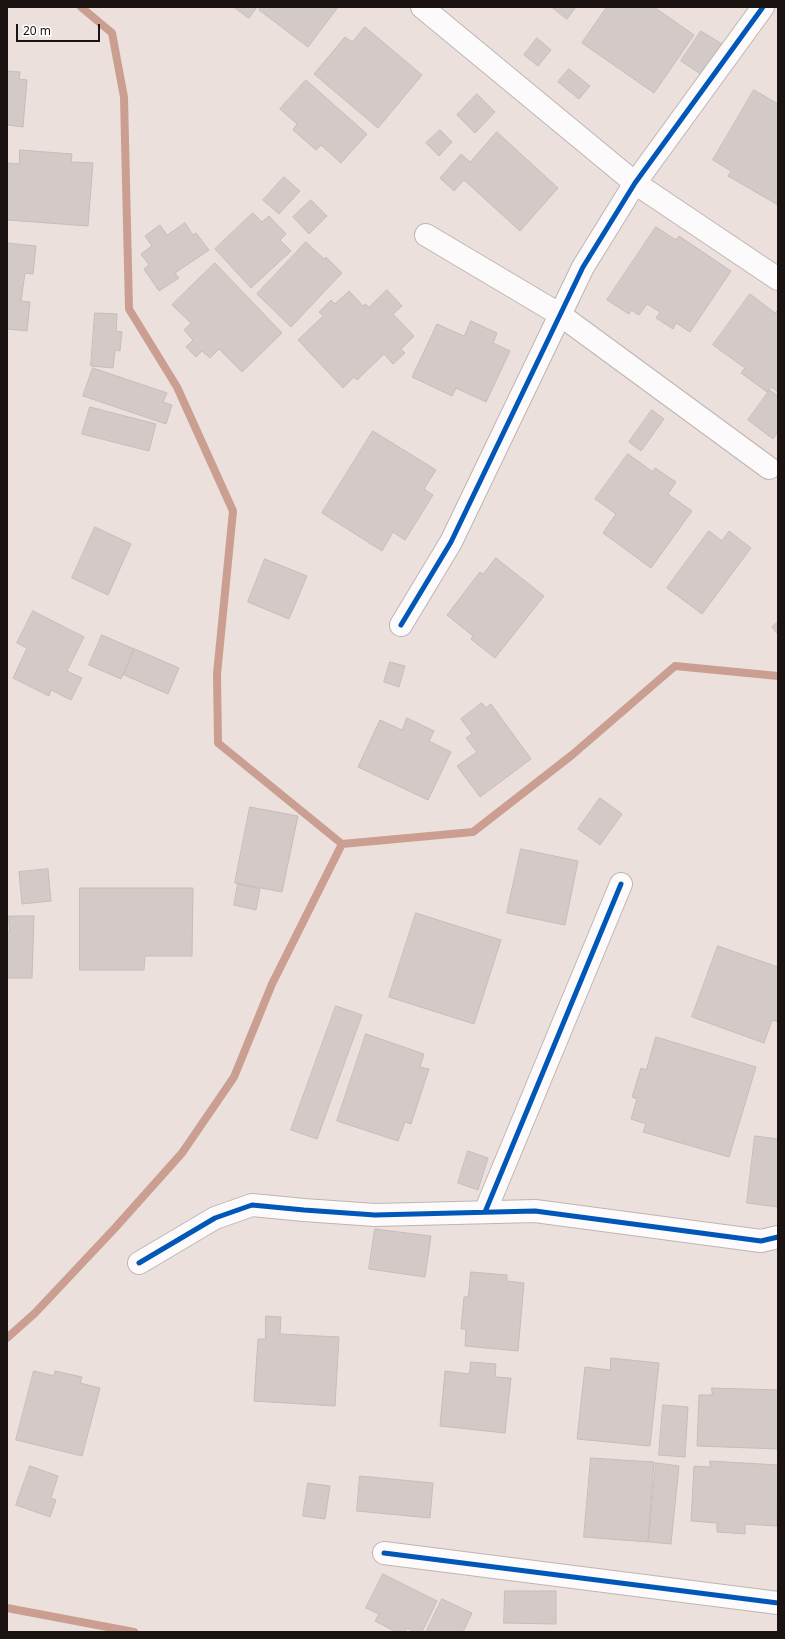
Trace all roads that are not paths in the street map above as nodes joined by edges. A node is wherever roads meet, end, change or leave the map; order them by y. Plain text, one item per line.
1 (422, 7) edge
2 (763, 7) edge
3 (635, 183) junction
4 (426, 235) dead end
5 (778, 279) edge
6 (559, 314) junction
7 (769, 468) dead end
8 (401, 625) dead end
9 (621, 884) dead end
10 (485, 1212) junction
11 (778, 1237) edge
12 (139, 1263) dead end
13 (384, 1553) dead end
14 (778, 1603) edge

1 - 3 street
2 - 3 street
3 - 5 street
3 - 6 street
4 - 6 street
6 - 7 street
6 - 8 street
9 - 10 street
10 - 11 street
10 - 12 street
13 - 14 street

